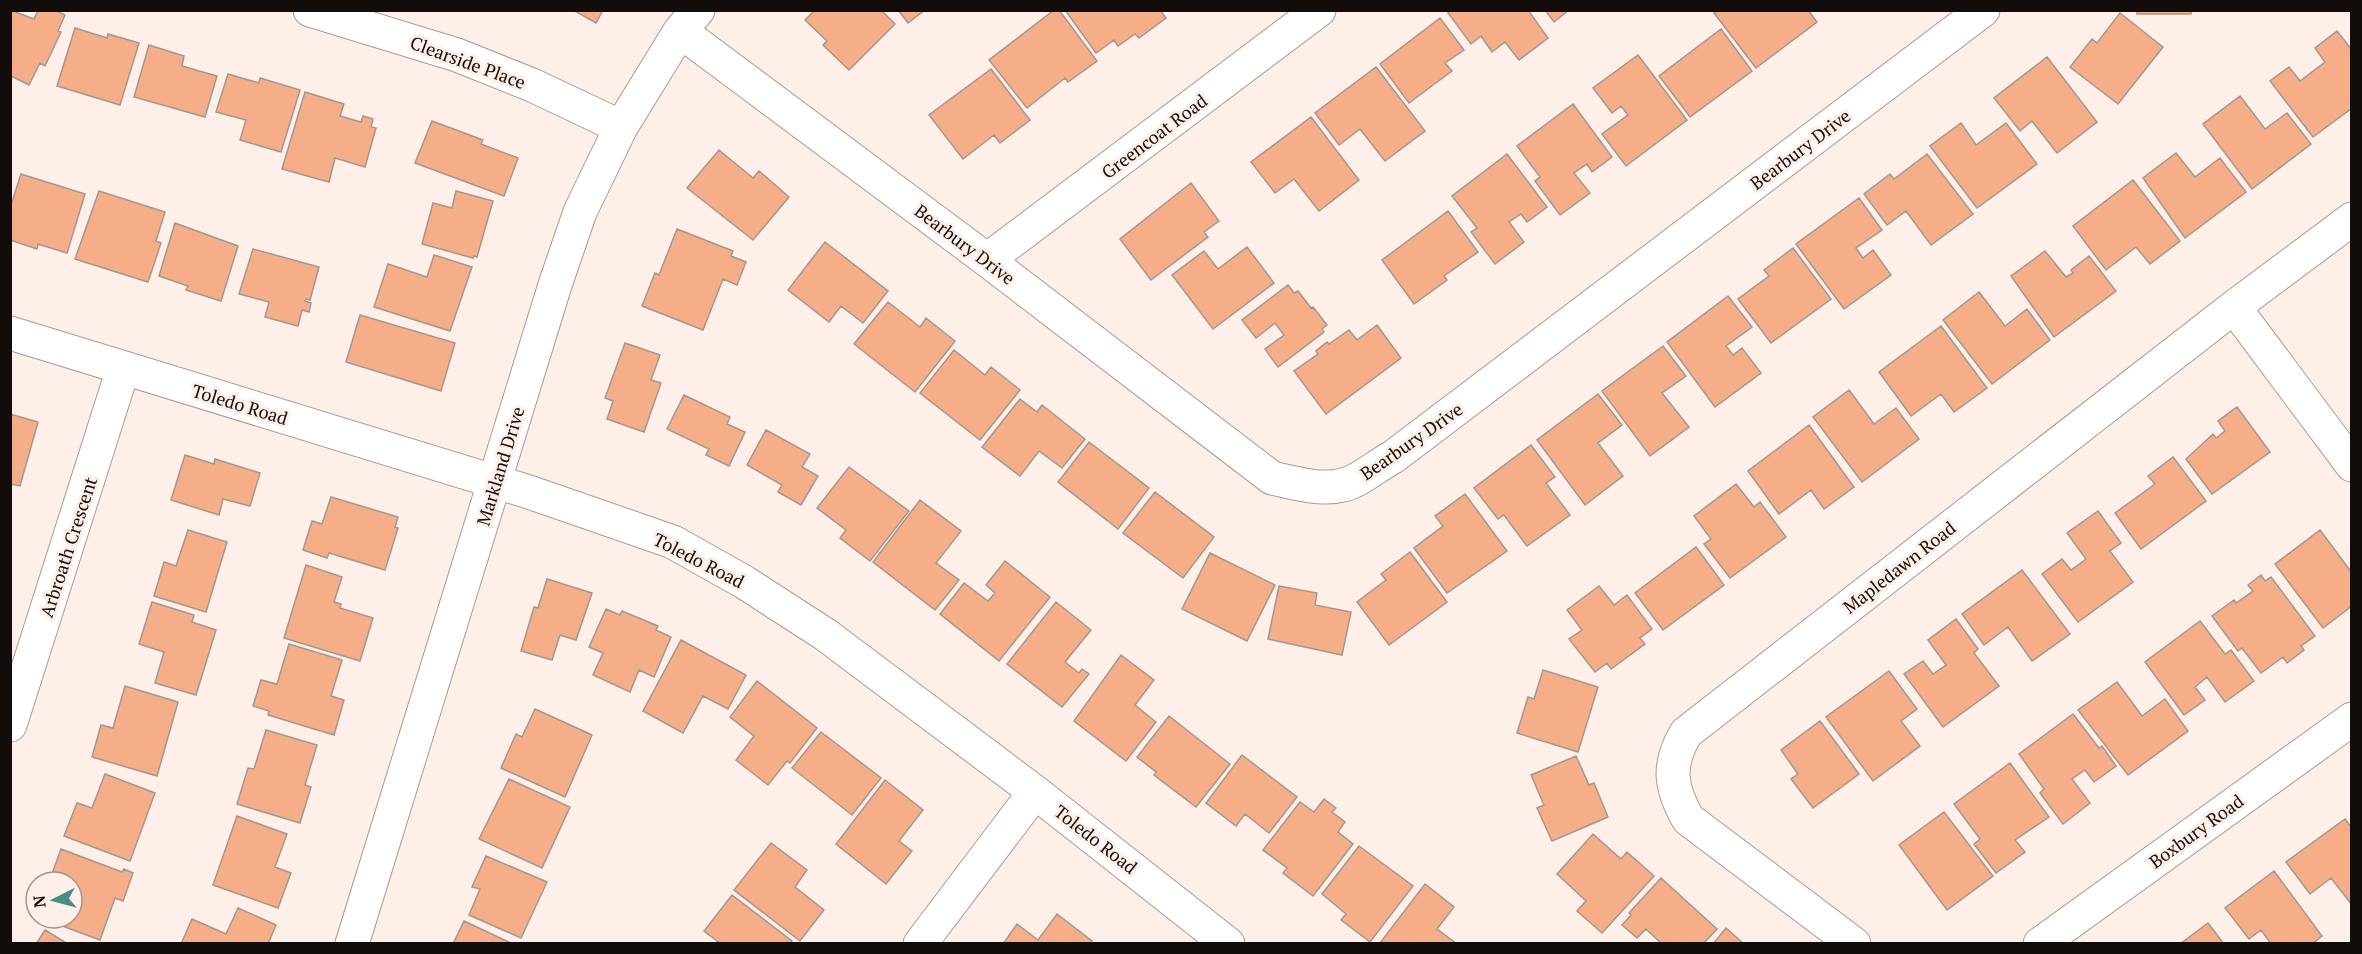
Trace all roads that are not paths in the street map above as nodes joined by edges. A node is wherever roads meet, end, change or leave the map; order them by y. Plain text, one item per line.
1 (310, 10) edge
2 (1319, 10) edge
3 (1983, 10) edge
4 (689, 21) edge
5 (621, 127) junction
6 (2352, 219) edge
7 (987, 260) junction
8 (2234, 307) junction
9 (10, 333) edge
10 (123, 369) junction
11 (2352, 465) edge
12 (496, 482) junction
13 (2352, 719) edge
14 (10, 725) edge
15 (1035, 792) junction
16 (352, 944) edge
17 (920, 944) edge
18 (1228, 944) edge
19 (1854, 944) edge
20 (2040, 944) edge

1 - 5 street, Clearside Place
2 - 7 street, Greencoat Road
3 - 7 street, Bearbury Drive
4 - 5 street, Markland Drive
4 - 7 street, Bearbury Drive
5 - 12 street, Markland Drive
6 - 8 street, Mapledawn Road
8 - 11 street
8 - 19 street, Mapledawn Road
9 - 10 street, Toledo Road
10 - 12 street, Toledo Road
10 - 14 street, Arbroath Crescent
12 - 15 street, Toledo Road
12 - 16 street, Markland Drive
13 - 20 street, Boxbury Road
15 - 17 street
15 - 18 street, Toledo Road

